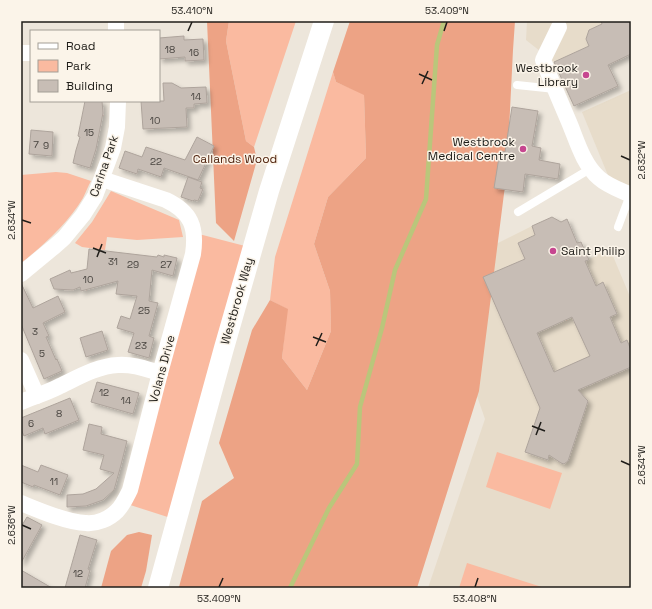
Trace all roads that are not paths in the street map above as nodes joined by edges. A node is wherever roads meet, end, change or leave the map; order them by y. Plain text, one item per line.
1 (324, 21) edge
2 (559, 27) dead end
3 (517, 85) dead end
4 (555, 89) junction
5 (118, 102) edge
6 (590, 169) junction
7 (102, 179) junction
8 (631, 195) edge
9 (518, 212) dead end
10 (618, 227) dead end
11 (21, 274) edge
12 (21, 360) edge
13 (160, 373) junction
14 (37, 396) junction
15 (21, 402) edge
16 (21, 503) edge
17 (159, 587) edge

1 - 17 street, Westbrook Way
2 - 4 street
3 - 4 lane
4 - 6 street
5 - 7 street, Carina Park
6 - 8 street
6 - 9 lane
7 - 11 street, Carina Park
7 - 13 street, Volans Drive
8 - 10 lane
12 - 14 street
13 - 14 street
13 - 16 street, Volans Drive
14 - 15 street

